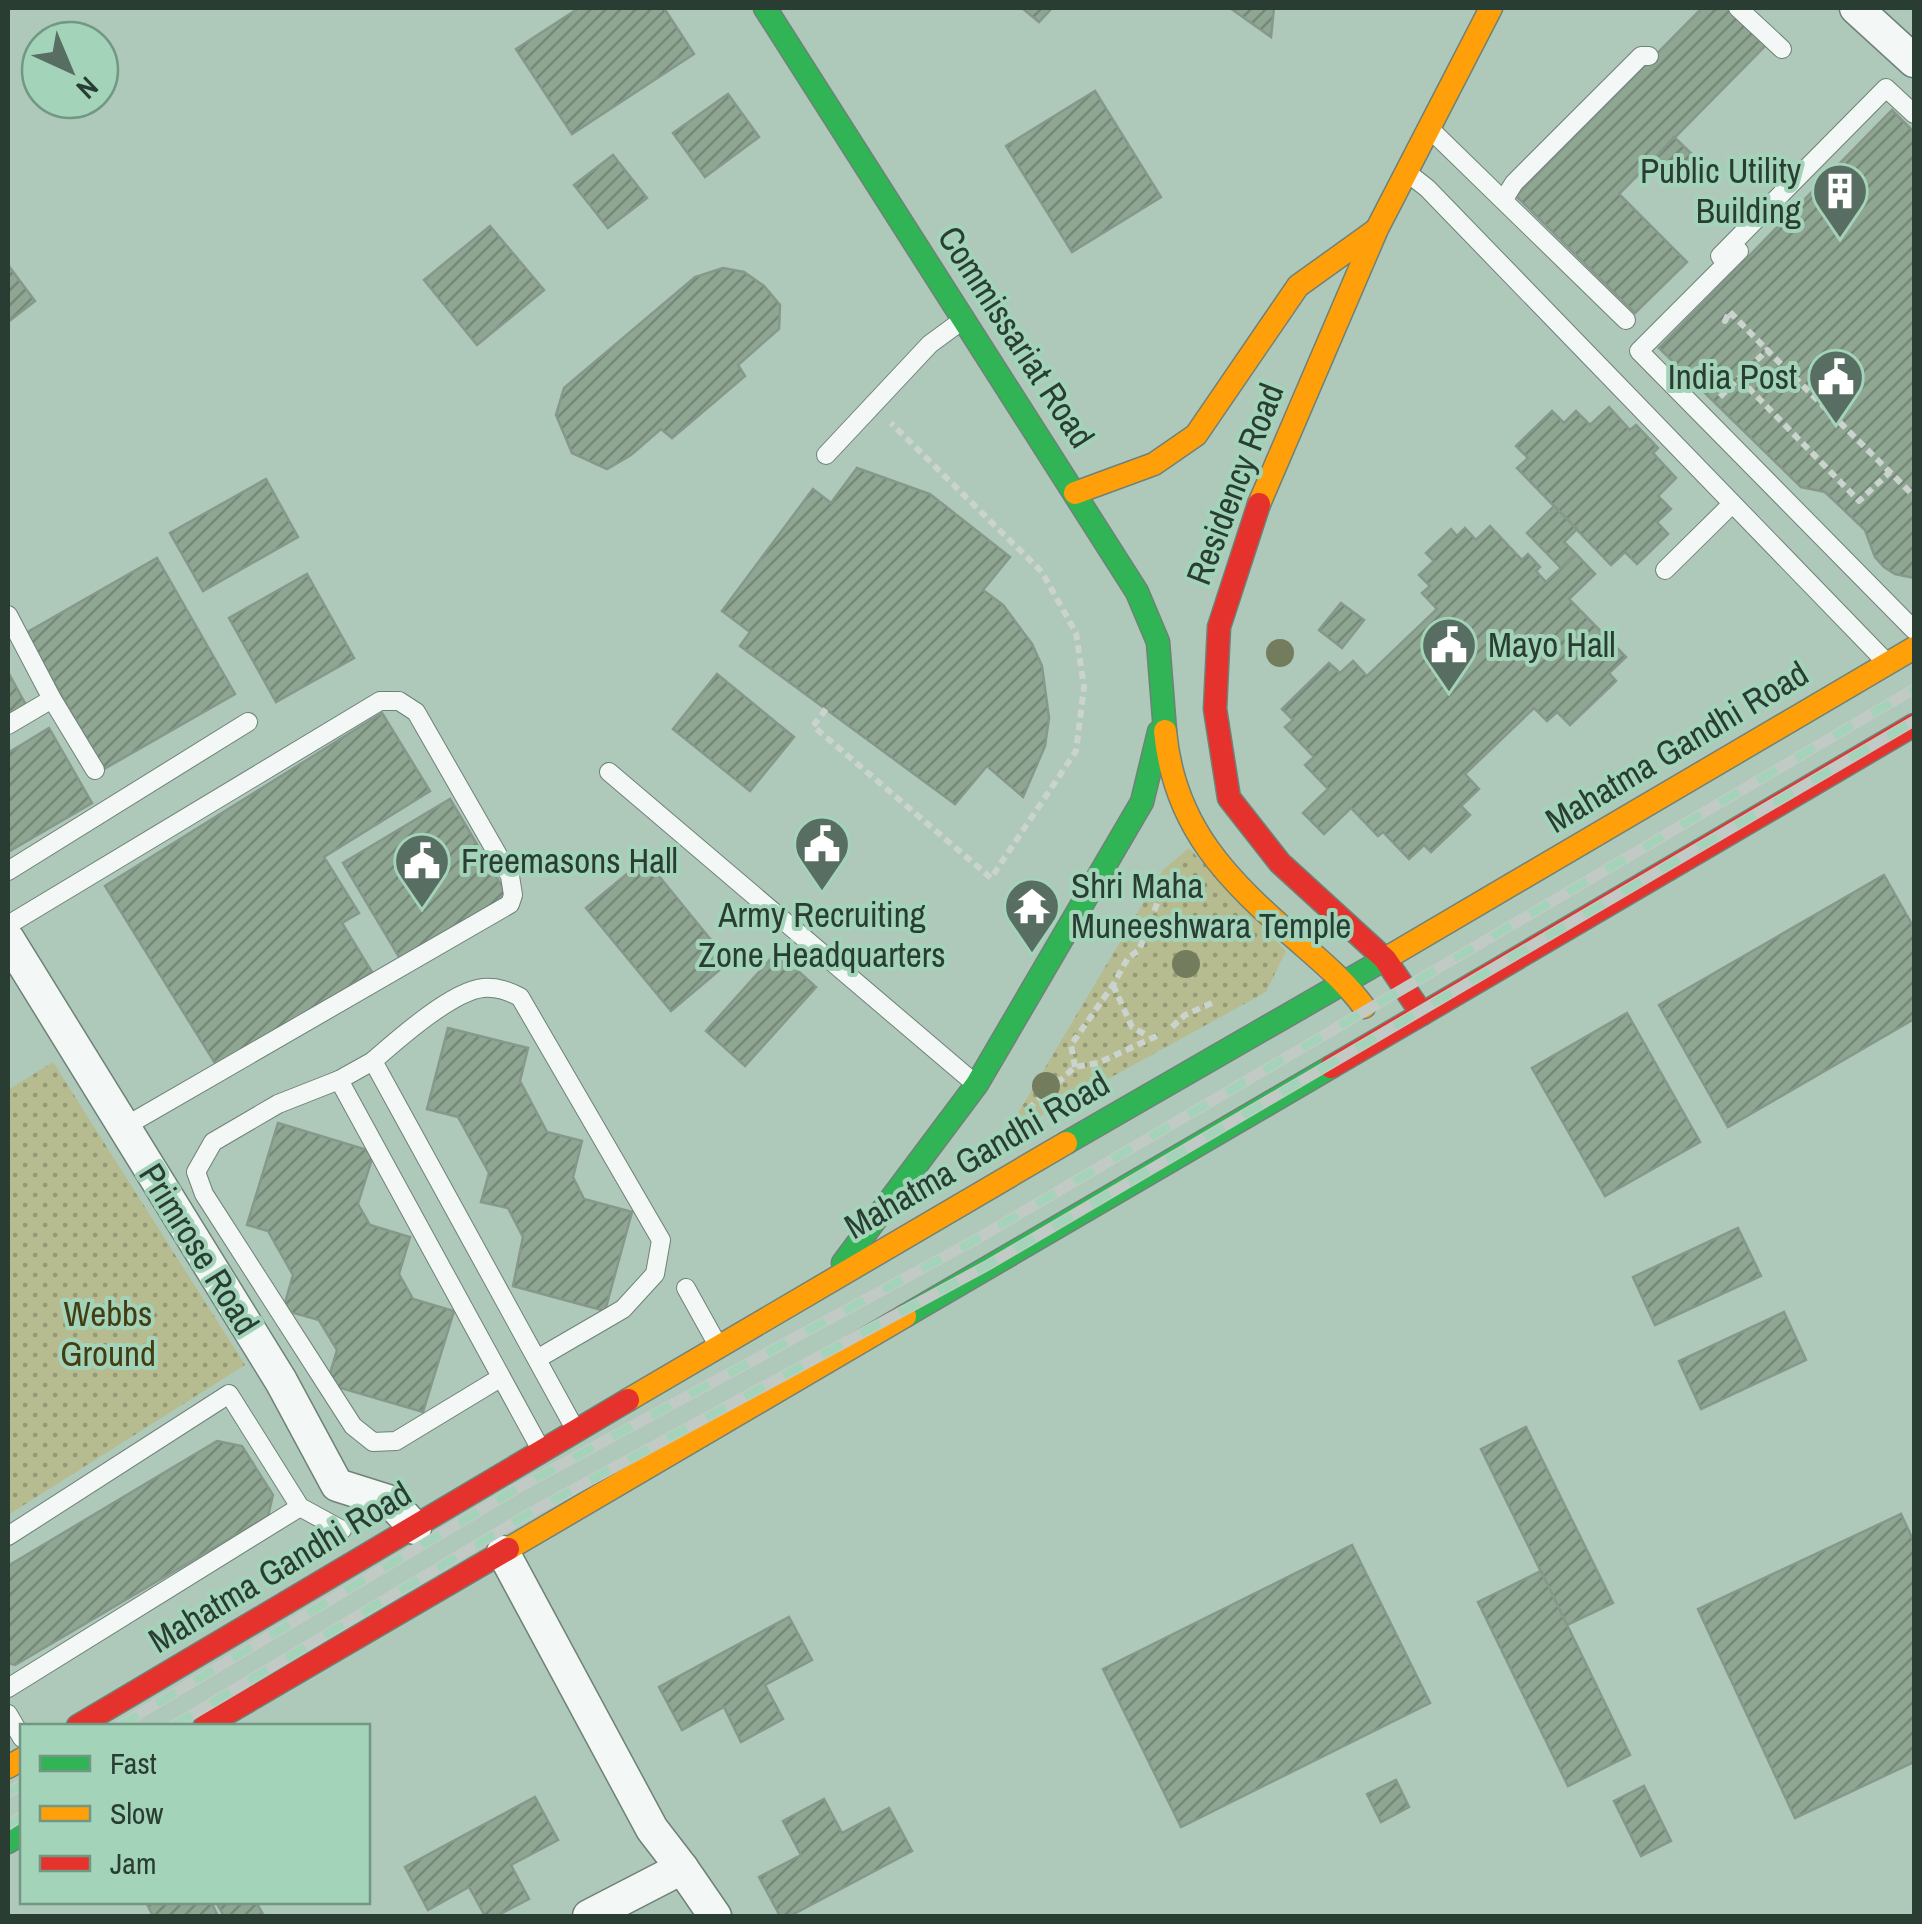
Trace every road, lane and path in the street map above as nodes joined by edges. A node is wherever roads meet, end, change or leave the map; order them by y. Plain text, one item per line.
1 (765, 8) edge
2 (1491, 8) edge
3 (1738, 8) edge
4 (1856, 8) edge
5 (1782, 49) dead end
6 (1649, 56) dead end
7 (1914, 61) edge
8 (1914, 114) edge
9 (1428, 127) junction
10 (1405, 171) junction
11 (1504, 199) junction
12 (1377, 229) junction
13 (1739, 251) dead end
14 (1703, 273) dead end
15 (1729, 314) dead end
16 (963, 320) junction
17 (1626, 320) dead end
18 (1767, 350) junction
19 (1739, 378) junction
20 (1714, 402) dead end
21 (872, 404) junction
22 (826, 455) dead end
23 (1890, 472) junction
24 (1075, 492) junction
25 (1914, 496) edge
26 (1732, 504) junction
27 (1665, 570) dead end
28 (8, 615) edge
29 (1914, 630) edge
30 (1914, 648) edge
31 (1887, 664) junction
32 (52, 699) junction
33 (826, 709) dead end
34 (1162, 721) junction
35 (248, 722) dead end
36 (8, 725) edge
37 (1914, 725) edge
38 (96, 770) dead end
39 (609, 772) dead end
40 (8, 871) edge
41 (1182, 880) dead end
42 (8, 926) edge
43 (8, 939) edge
44 (1386, 959) junction
45 (1347, 981) junction
46 (1113, 985) junction
47 (1219, 1000) dead end
48 (1422, 1014) junction
49 (1149, 1037) junction
50 (1384, 1037) junction
51 (373, 1061) junction
52 (1075, 1067) junction
53 (339, 1080) junction
54 (976, 1084) junction
55 (1028, 1109) dead end
56 (124, 1127) junction
57 (830, 1280) junction
58 (686, 1288) dead end
59 (719, 1347) junction
60 (537, 1359) junction
61 (500, 1378) junction
62 (577, 1434) junction
63 (542, 1452) junction
64 (300, 1507) junction
65 (414, 1528) junction
66 (342, 1530) dead end
67 (8, 1536) edge
68 (504, 1552) junction
69 (8, 1688) edge
70 (81, 1724) edge
71 (208, 1724) edge
72 (682, 1868) junction
73 (589, 1916) edge
74 (715, 1916) edge

1 - 16 main road, Commissariat Road
2 - 9 main road, Residency Road
3 - 5 lane
4 - 7 street
6 - 11 lane
8 - 14 lane
9 - 10 main road, Residency Road
9 - 11 lane
10 - 12 main road, Residency Road
10 - 26 lane
11 - 17 lane
12 - 24 main road
12 - 44 main road, Residency Road
13 - 29 lane
15 - 18 path
16 - 21 lane
16 - 24 main road, Commissariat Road
18 - 19 path
18 - 23 path
19 - 20 path
19 - 23 path
21 - 22 lane
21 - 33 path
23 - 25 path
24 - 34 main road, Commissariat Road
26 - 27 lane
26 - 31 lane
28 - 32 lane
30 - 31 main road, Mahatma Gandhi Road
31 - 44 main road, Mahatma Gandhi Road
32 - 36 lane
32 - 38 lane
34 - 45 main road, Commissariat Road
34 - 54 main road, Commissariat Road
35 - 40 lane
37 - 48 main road
39 - 54 lane
41 - 46 path
42 - 56 lane
43 - 56 street, Primrose Road
44 - 45 main road, Mahatma Gandhi Road
44 - 48 main road, Residency Road
45 - 50 main road, Commissariat Road
45 - 57 main road, Mahatma Gandhi Road
46 - 49 path
46 - 52 path
47 - 49 path
48 - 50 main road
49 - 52 path
50 - 68 main road
51 - 53 lane
51 - 60 lane
51 - 60 lane
52 - 55 path
53 - 61 lane
53 - 61 lane
54 - 57 main road, Commissariat Road
56 - 65 street, Primrose Road
57 - 59 main road, Mahatma Gandhi Road
58 - 59 lane
59 - 62 main road, Mahatma Gandhi Road
60 - 62 lane
61 - 63 lane
62 - 63 main road, Mahatma Gandhi Road
63 - 65 main road, Mahatma Gandhi Road
64 - 66 lane
64 - 67 lane
64 - 69 lane
65 - 70 main road, Mahatma Gandhi Road
68 - 71 main road
68 - 72 street
72 - 73 street
72 - 74 street

